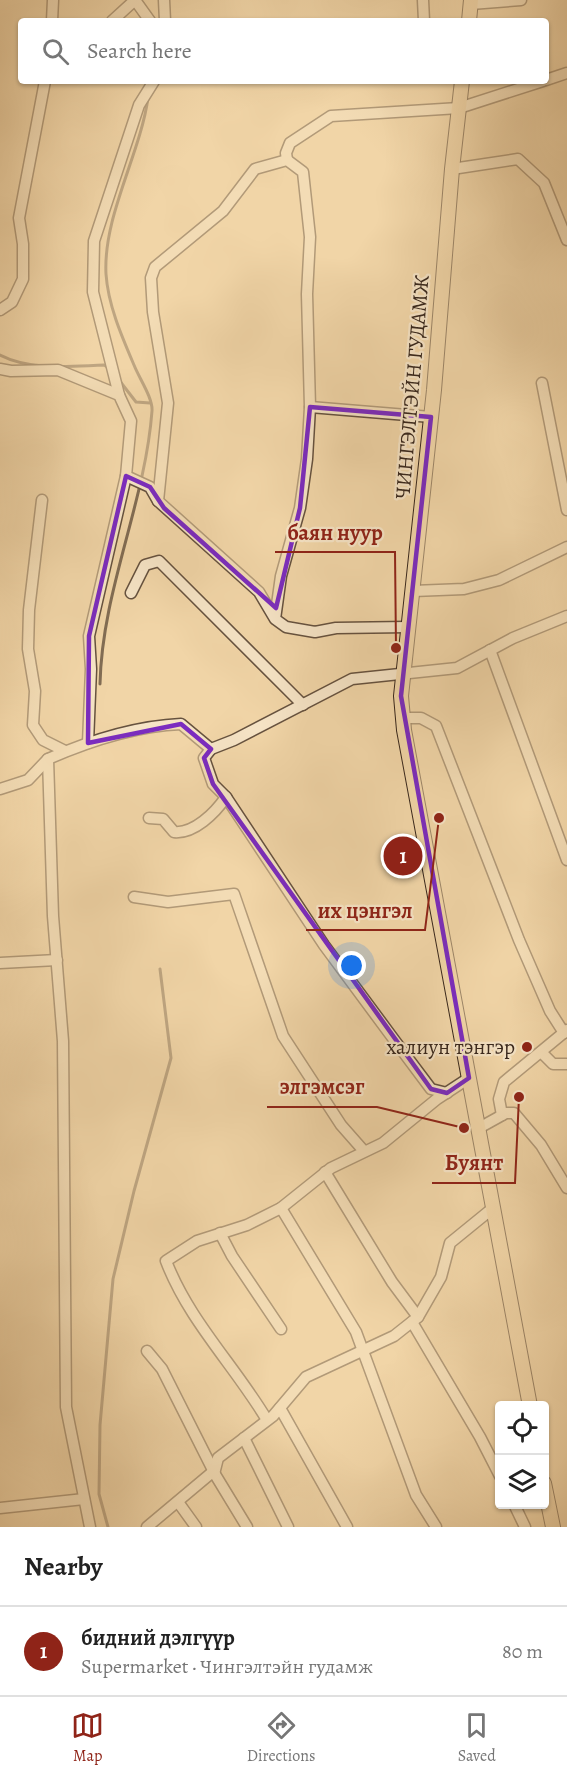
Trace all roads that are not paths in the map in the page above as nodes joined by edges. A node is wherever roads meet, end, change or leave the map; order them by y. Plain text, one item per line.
1 (53, 0) edge
2 (135, 0) edge
3 (164, 0) edge
4 (423, 0) edge
5 (521, 0) edge
6 (471, 2) edge
7 (52, 18) edge
8 (115, 18) edge
9 (148, 18) edge
10 (165, 18) edge
11 (424, 18) edge
12 (469, 18) edge
13 (567, 73) edge
14 (549, 78) edge
15 (45, 84) edge
16 (152, 84) edge
17 (462, 84) edge
18 (532, 84) edge
19 (459, 108) junction
20 (287, 160) junction
21 (452, 169) junction
22 (567, 240) edge
23 (0, 310) edge
24 (0, 369) edge
25 (542, 383) dead end
26 (119, 395) junction
27 (310, 407) junction
28 (431, 417) junction
29 (126, 476) junction
30 (42, 500) dead end
31 (158, 501) junction
32 (567, 510) edge
33 (567, 547) edge
34 (412, 591) junction
35 (131, 593) dead end
36 (567, 617) edge
37 (274, 619) junction
38 (408, 627) junction
39 (490, 650) junction
40 (404, 672) junction
41 (303, 705) junction
42 (403, 718) junction
43 (88, 743) junction
44 (211, 749) junction
45 (65, 751) junction
46 (48, 759) junction
47 (0, 789) edge
48 (226, 797) junction
49 (149, 818) dead end
50 (567, 860) edge
51 (134, 897) dead end
52 (57, 960) junction
53 (0, 963) edge
54 (565, 1031) edge
55 (541, 1052) junction
56 (567, 1064) edge
57 (469, 1078) junction
58 (447, 1093) junction
59 (502, 1115) junction
60 (478, 1128) junction
61 (363, 1150) junction
62 (325, 1173) junction
63 (567, 1188) edge
64 (281, 1208) junction
65 (493, 1208) junction
66 (220, 1233) junction
67 (415, 1319) junction
68 (281, 1329) dead end
69 (147, 1351) dead end
70 (365, 1351) junction
71 (529, 1401) edge
72 (280, 1408) junction
73 (267, 1420) junction
74 (244, 1438) junction
75 (495, 1466) edge
76 (215, 1470) junction
77 (84, 1498) junction
78 (178, 1502) junction
79 (549, 1507) edge
80 (0, 1508) edge
81 (516, 1509) edge
82 (90, 1527) edge
83 (147, 1527) edge
84 (196, 1527) edge
85 (247, 1527) edge
86 (288, 1527) edge
87 (347, 1527) edge
88 (436, 1527) edge
89 (525, 1527) edge
90 (553, 1527) edge

1 - 7 street
2 - 8 street
2 - 9 street
3 - 10 street
4 - 11 street
5 - 6 street
6 - 12 main road
13 - 14 street
15 - 23 street
16 - 26 street
17 - 19 main road, ЧИНГЭЛТЭЙН ГУДАМЖ
18 - 19 street
19 - 20 street
19 - 21 main road, ЧИНГЭЛТЭЙН ГУДАМЖ
20 - 27 street
20 - 31 street
21 - 22 street
21 - 28 main road, ЧИНГЭЛТЭЙН ГУДАМЖ
24 - 26 street
25 - 32 street
26 - 29 street
27 - 28 street
27 - 37 street
28 - 34 main road, ЧИНГЭЛТЭЙН ГУДАМЖ
29 - 31 street
29 - 43 street
30 - 45 street
31 - 37 street
33 - 34 street
34 - 38 main road, ЧИНГЭЛТЭЙН ГУДАМЖ
35 - 41 street
36 - 39 street
37 - 38 street
38 - 40 main road, ЧИНГЭЛТЭЙН ГУДАМЖ
39 - 40 street
39 - 50 street
40 - 41 street
40 - 42 main road, ЧИНГЭЛТЭЙН ГУДАМЖ
41 - 44 street
42 - 54 street
42 - 57 main road, ЧИНГЭЛТЭЙН ГУДАМЖ
43 - 44 street
43 - 45 street
44 - 48 street
45 - 46 street
46 - 47 street
46 - 52 street
48 - 49 street
48 - 58 street
51 - 61 street
52 - 53 street
52 - 77 street
54 - 55 street
55 - 56 street
55 - 59 street
57 - 58 street
57 - 60 main road, ЧИНГЭЛТЭЙН ГУДАМЖ
58 - 61 street
59 - 60 street
59 - 63 street
60 - 65 main road, ЧИНГЭЛТЭЙН ГУДАМЖ
61 - 62 street
62 - 64 street
62 - 67 street
64 - 66 street
64 - 70 street
65 - 67 street
65 - 71 main road, ЧИНГЭЛТЭЙН ГУДАМЖ
66 - 68 street
66 - 73 street
67 - 70 street
67 - 75 street
69 - 76 street
70 - 72 street
70 - 88 street
72 - 73 street
72 - 87 street
73 - 74 street
74 - 76 street
74 - 86 street
76 - 78 street
76 - 85 street
77 - 80 street
77 - 82 street
78 - 83 street
78 - 84 street
79 - 90 main road
81 - 89 street

